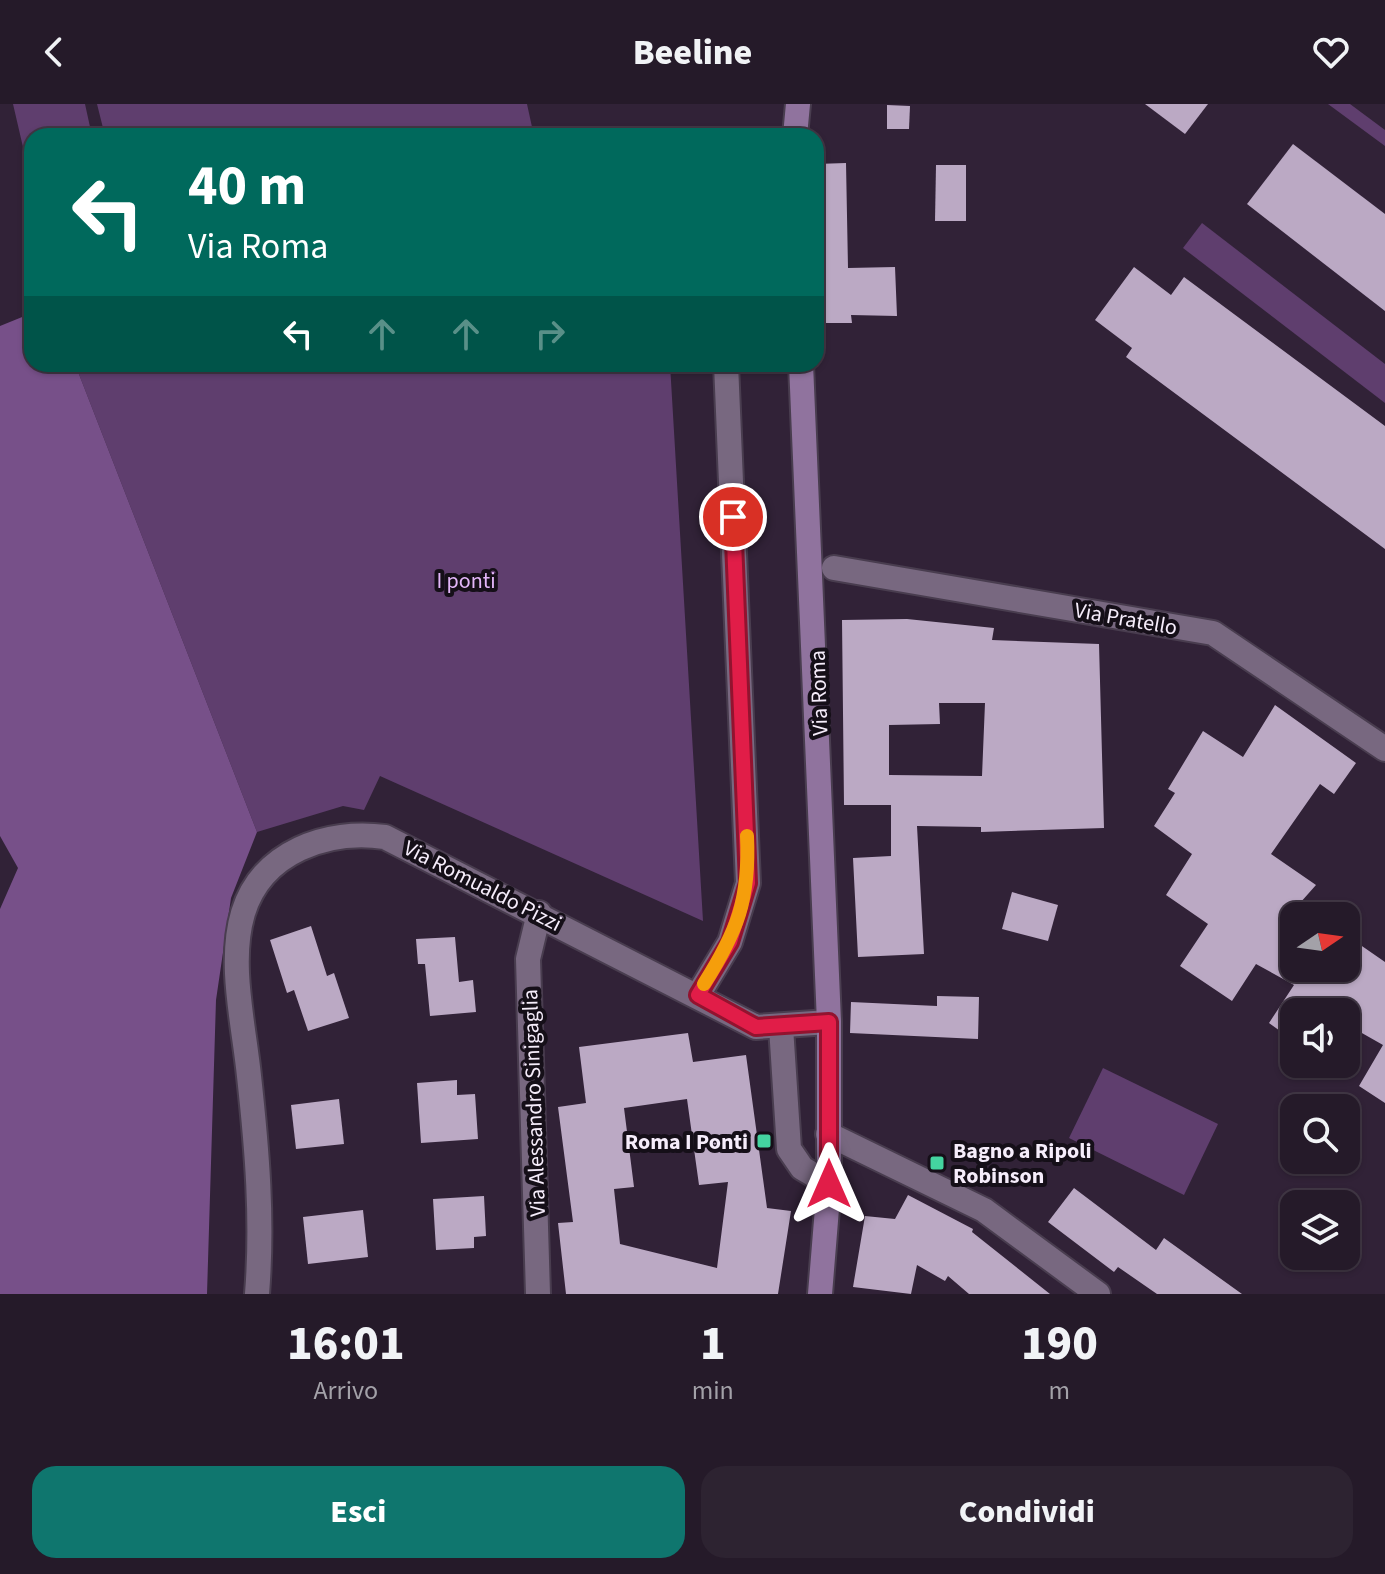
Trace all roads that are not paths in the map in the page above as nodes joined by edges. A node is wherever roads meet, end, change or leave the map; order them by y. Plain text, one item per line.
1 (798, 104) edge
2 (796, 128) edge
3 (726, 372) edge
4 (801, 372) edge
5 (834, 568) dead end
6 (1385, 749) edge
7 (539, 913) junction
8 (698, 995) junction
9 (829, 1022) junction
10 (781, 1027) junction
11 (828, 1134) junction
12 (829, 1184) junction
13 (257, 1294) edge
14 (538, 1294) edge
15 (820, 1294) edge
16 (1098, 1294) edge

1 - 2 street
3 - 8 street
4 - 9 street, Via Roma
5 - 6 street, Via Pratello
7 - 8 street, Via Romualdo Pizzi
7 - 13 street, Via Romualdo Pizzi
7 - 14 street, Via Alessandro Sinigaglia
8 - 10 street, Via Romualdo Pizzi
9 - 10 street
9 - 11 street, Via Roma
10 - 12 street
11 - 12 street, Via Roma
11 - 16 street
12 - 15 street, Via Roma

